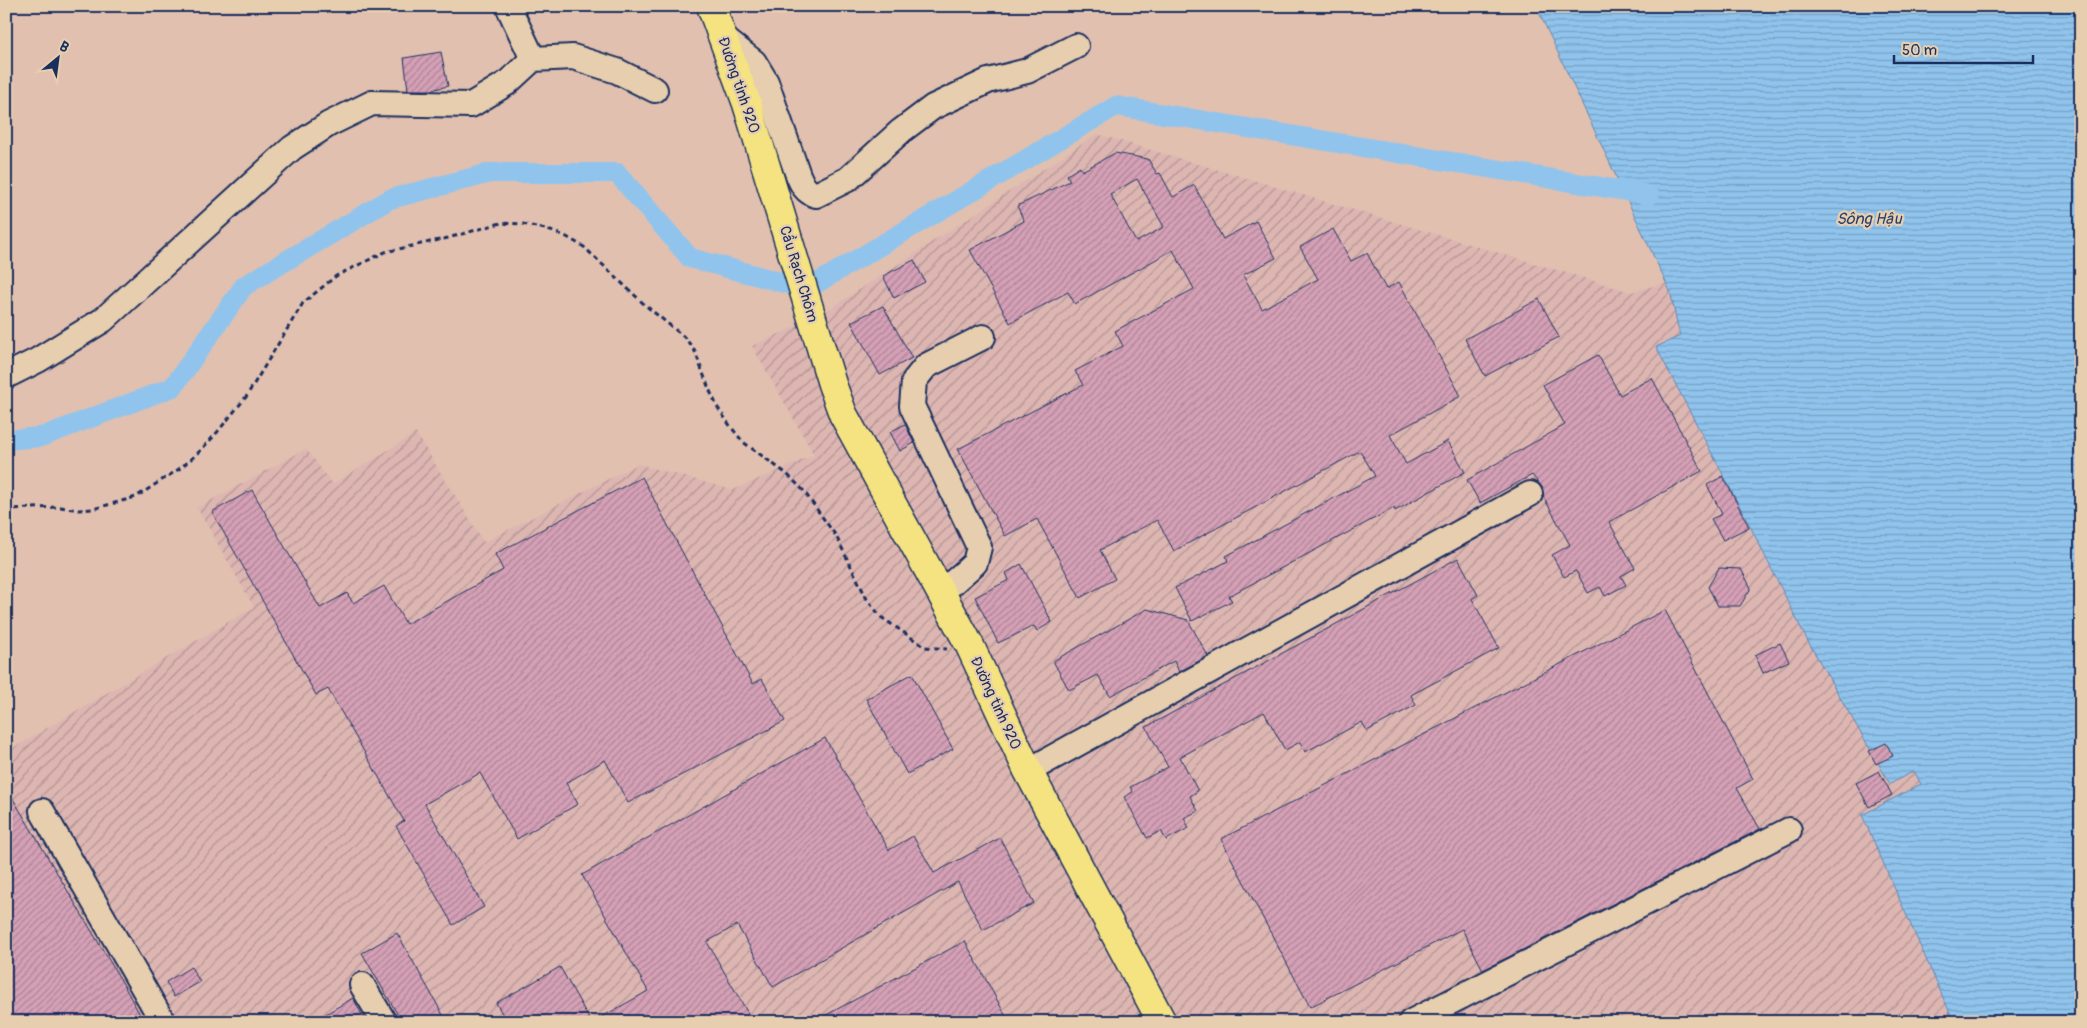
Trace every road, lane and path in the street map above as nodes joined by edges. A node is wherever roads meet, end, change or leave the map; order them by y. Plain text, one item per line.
1 (508, 6) edge
2 (711, 6) edge
3 (722, 37) junction
4 (1076, 46) dead end
5 (533, 59) junction
6 (656, 90) dead end
7 (765, 164) joint
8 (983, 337) dead end
9 (6, 376) edge
10 (832, 384) joint
11 (1530, 494) dead end
12 (6, 509) edge
13 (941, 593) junction
14 (970, 646) junction
15 (1028, 770) junction
16 (42, 811) dead end
17 (1789, 830) dead end
18 (362, 985) dead end
19 (164, 1022) edge
20 (384, 1022) edge
21 (1162, 1022) edge
22 (1411, 1022) edge

1 - 5 street
2 - 3 main road, Đường tỉnh 920
3 - 4 street
3 - 7 main road, Đường tỉnh 920
5 - 6 street
5 - 9 street
7 - 10 main road, Cầu Rạch Chôm
8 - 13 street
10 - 13 main road, Đường tỉnh 920
11 - 15 street
12 - 14 path
13 - 14 main road, Đường tỉnh 920
14 - 15 main road, Đường tỉnh 920
15 - 21 main road, Đường tỉnh 920
16 - 19 street
17 - 22 street
18 - 20 street

